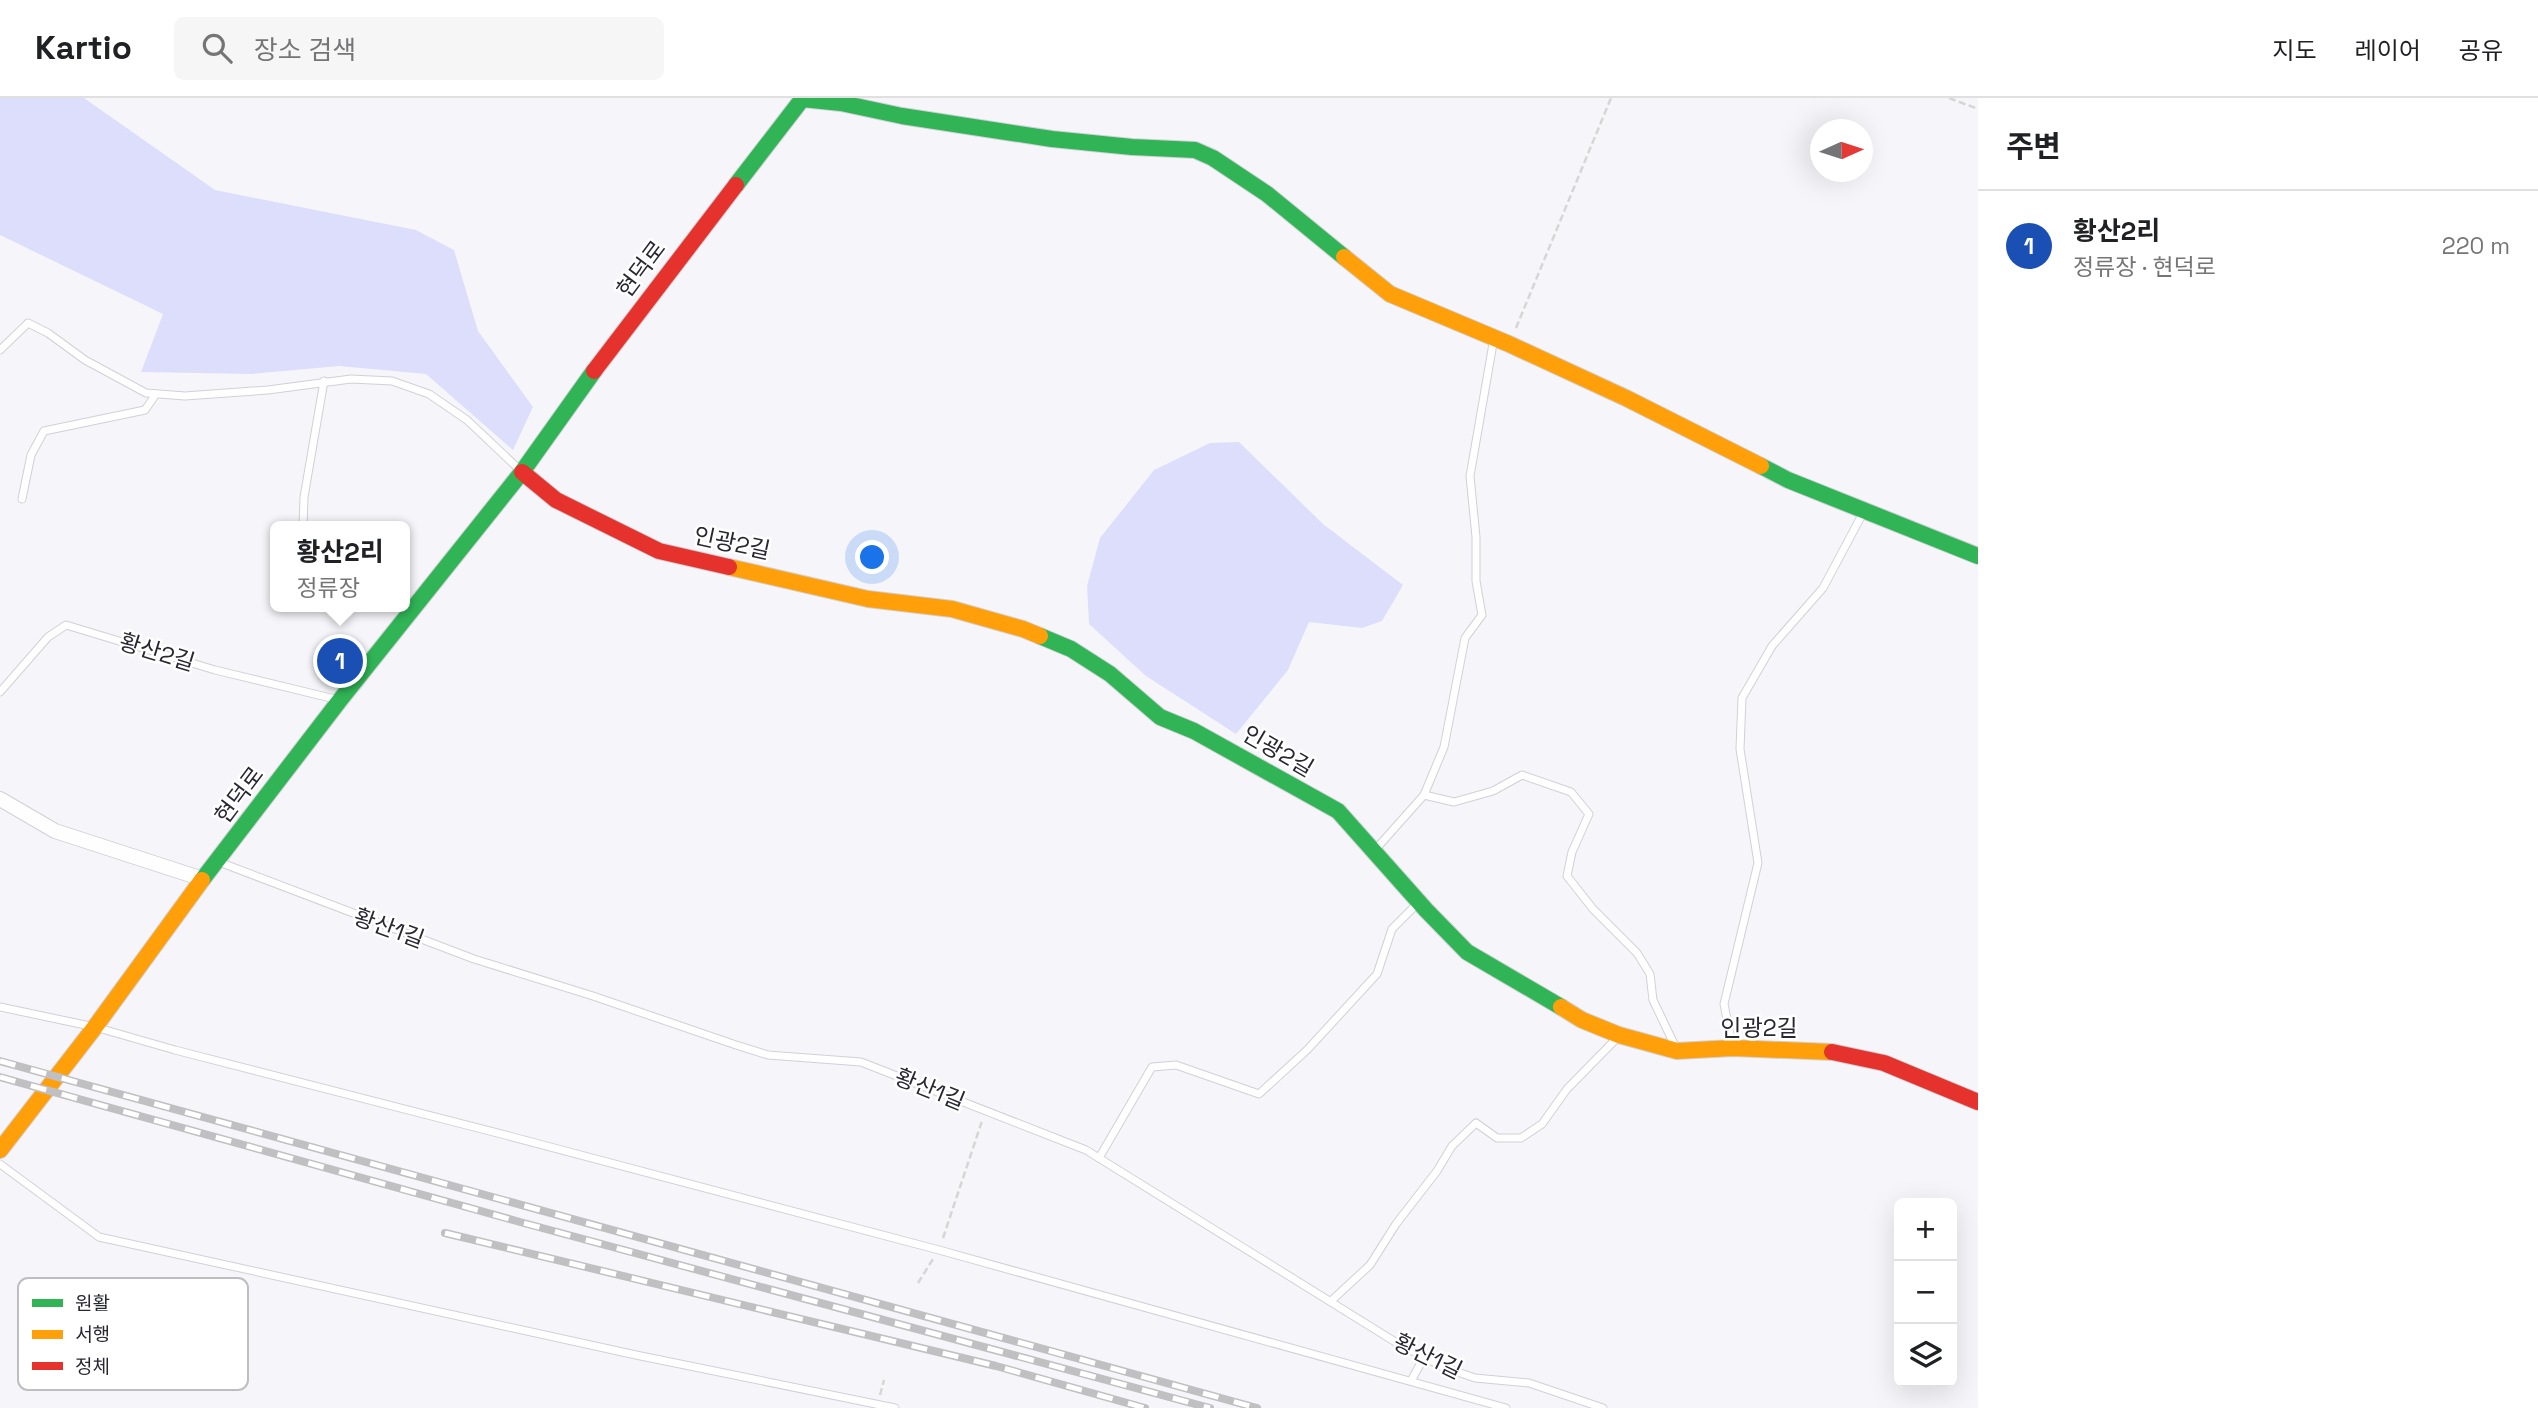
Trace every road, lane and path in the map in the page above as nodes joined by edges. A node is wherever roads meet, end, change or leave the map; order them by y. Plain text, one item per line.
1 (1611, 98) edge
2 (1949, 98) edge
3 (803, 99) edge
4 (1978, 109) edge
5 (1502, 340) junction
6 (0, 350) edge
7 (324, 382) junction
8 (156, 394) junction
9 (522, 472) junction
10 (22, 499) dead end
11 (1865, 509) junction
12 (303, 521) edge
13 (1978, 556) edge
14 (0, 692) edge
15 (340, 700) junction
16 (1424, 795) junction
17 (0, 799) edge
18 (1373, 851) junction
19 (217, 861) junction
20 (203, 879) junction
21 (1419, 902) junction
22 (0, 1007) edge
23 (96, 1027) junction
24 (1619, 1035) junction
25 (1732, 1048) junction
26 (1677, 1051) junction
27 (1978, 1102) edge
28 (985, 1112) junction
29 (0, 1150) edge
30 (1099, 1158) junction
31 (0, 1164) edge
32 (939, 1250) junction
33 (918, 1283) dead end
34 (1331, 1301) junction
35 (1424, 1357) junction
36 (1410, 1381) junction
37 (895, 1408) edge
38 (1506, 1408) edge
39 (1603, 1408) edge

1 - 5 path
2 - 4 path
3 - 5 street
3 - 9 street, 현덕로
5 - 11 street
5 - 16 lane
6 - 8 lane
7 - 8 lane
7 - 9 lane
7 - 12 lane
8 - 10 lane
9 - 15 street, 현덕로
9 - 18 street, 인광2길
11 - 13 street
11 - 25 lane
14 - 15 lane, 황산2길
15 - 19 street, 현덕로
16 - 18 lane
16 - 26 lane
17 - 20 street
18 - 21 street, 인광2길
19 - 20 street, 현덕로
19 - 28 lane, 황산1길
20 - 23 street, 현덕로
21 - 24 street, 인광2길
21 - 30 lane
22 - 23 lane
23 - 29 street, 현덕로
23 - 32 lane
24 - 26 street, 인광2길
24 - 34 lane
25 - 26 street, 인광2길
25 - 27 street, 인광2길
28 - 30 lane, 황산1길
28 - 32 path
30 - 34 lane, 황산1길
31 - 37 lane
32 - 33 path
32 - 36 lane
34 - 35 lane, 황산1길
35 - 36 lane
35 - 39 lane, 황산1길
36 - 38 lane

